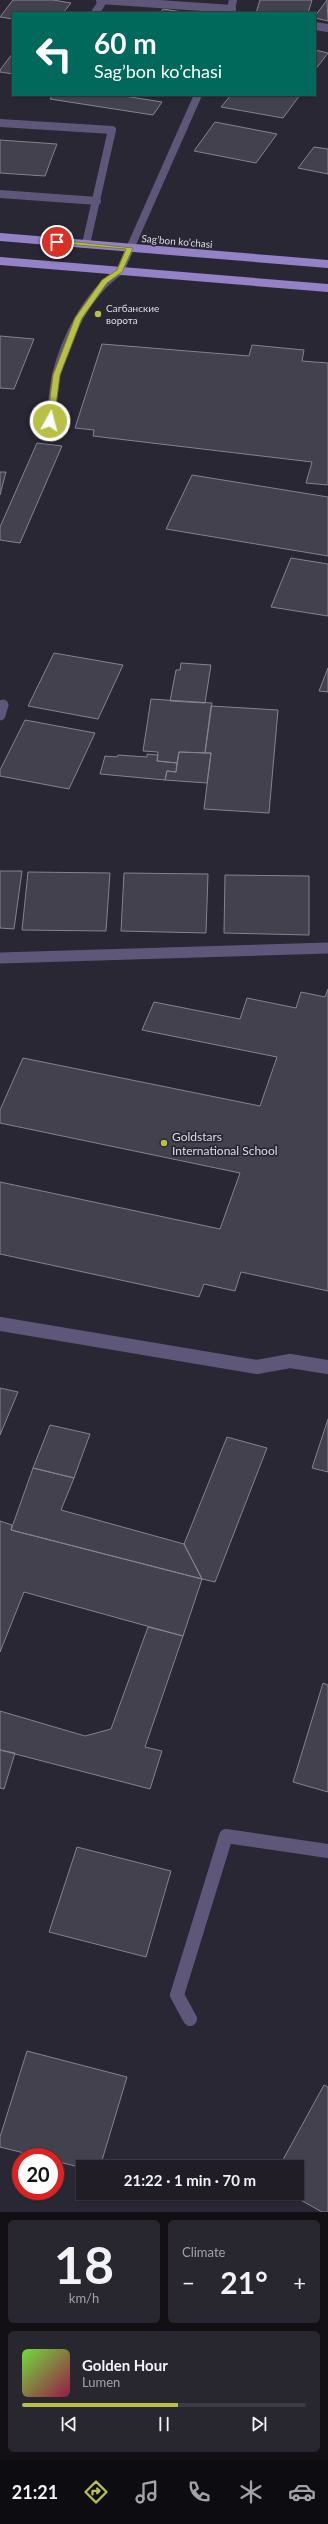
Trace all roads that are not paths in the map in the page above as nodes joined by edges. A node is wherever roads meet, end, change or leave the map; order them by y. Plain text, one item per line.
1 (101, 0) edge
2 (233, 0) edge
3 (231, 11) edge
4 (95, 12) edge
5 (316, 26) edge
6 (328, 28) edge
7 (198, 96) edge
8 (0, 123) edge
9 (0, 194) edge
10 (97, 201) junction
11 (0, 237) edge
12 (86, 244) junction
13 (130, 248) junction
14 (0, 261) edge
15 (328, 264) edge
16 (120, 271) junction
17 (328, 288) edge
18 (50, 421) dead end
19 (328, 948) edge
20 (0, 958) edge
21 (0, 1324) edge
22 (328, 1367) edge
23 (328, 1852) edge
24 (190, 2019) dead end

1 - 3 street
1 - 4 street
2 - 3 street
5 - 6 street
7 - 13 street
8 - 10 street
9 - 10 street
10 - 12 street
11 - 12 main road, Sag’bon ko’chasi
12 - 13 main road, Sag’bon ko’chasi
13 - 15 main road, Sag’bon ko’chasi
13 - 16 street
14 - 16 main road
16 - 17 main road
16 - 18 street
19 - 20 street
21 - 22 street
23 - 24 street

